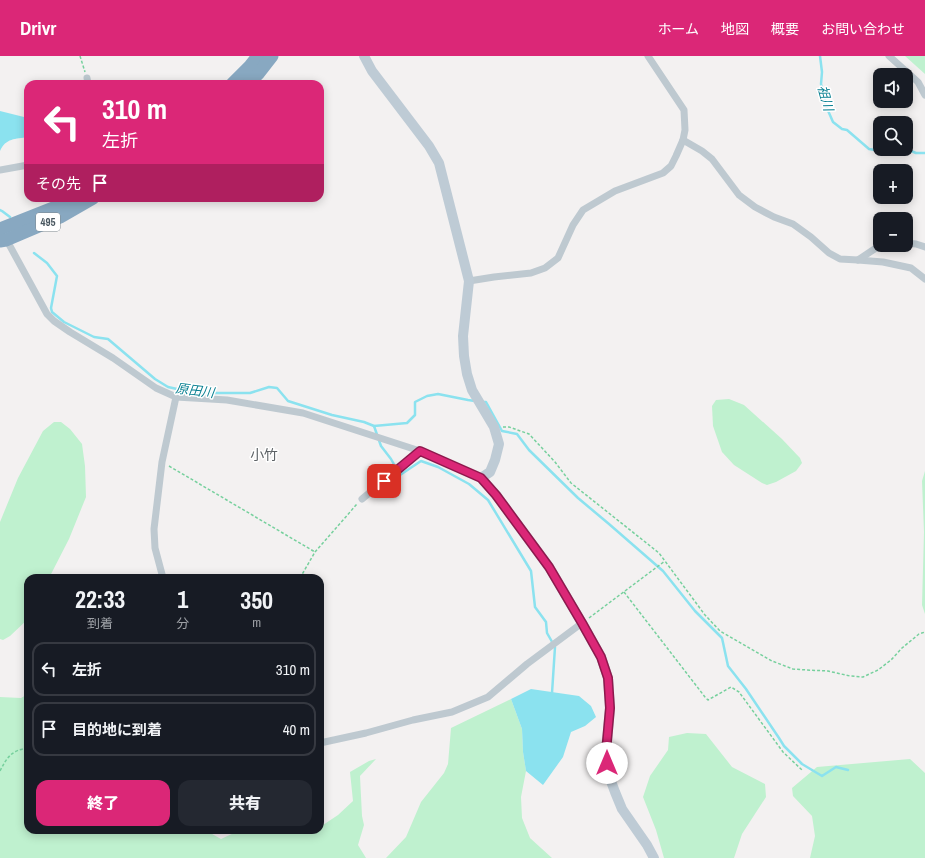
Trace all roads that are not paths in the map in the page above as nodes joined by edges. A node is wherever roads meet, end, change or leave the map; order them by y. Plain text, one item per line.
1 (258, 56) edge
2 (272, 56) edge
3 (364, 56) edge
4 (648, 56) edge
5 (889, 56) edge
6 (236, 80) edge
7 (252, 80) edge
8 (925, 95) edge
9 (683, 140) junction
10 (24, 166) edge
11 (0, 170) edge
12 (66, 202) edge
13 (86, 202) edge
14 (2, 233) edge
15 (913, 244) edge
16 (925, 248) edge
17 (873, 250) edge
18 (858, 260) junction
19 (925, 279) edge
20 (468, 282) junction
21 (176, 397) junction
22 (420, 451) junction
23 (481, 478) junction
24 (362, 499) road end
25 (163, 574) edge
26 (582, 623) junction
27 (324, 742) edge
28 (654, 858) edge

1 - 6 highway
2 - 7 highway
3 - 20 street
4 - 9 street
5 - 8 street
9 - 18 street
9 - 20 street
10 - 11 street
12 - 14 highway, 495
13 - 14 highway, 495
14 - 21 street
15 - 16 street
17 - 18 street
18 - 19 street
20 - 23 street
21 - 22 street
21 - 25 street
22 - 23 street
22 - 24 street
23 - 26 street
26 - 27 street
26 - 28 street

